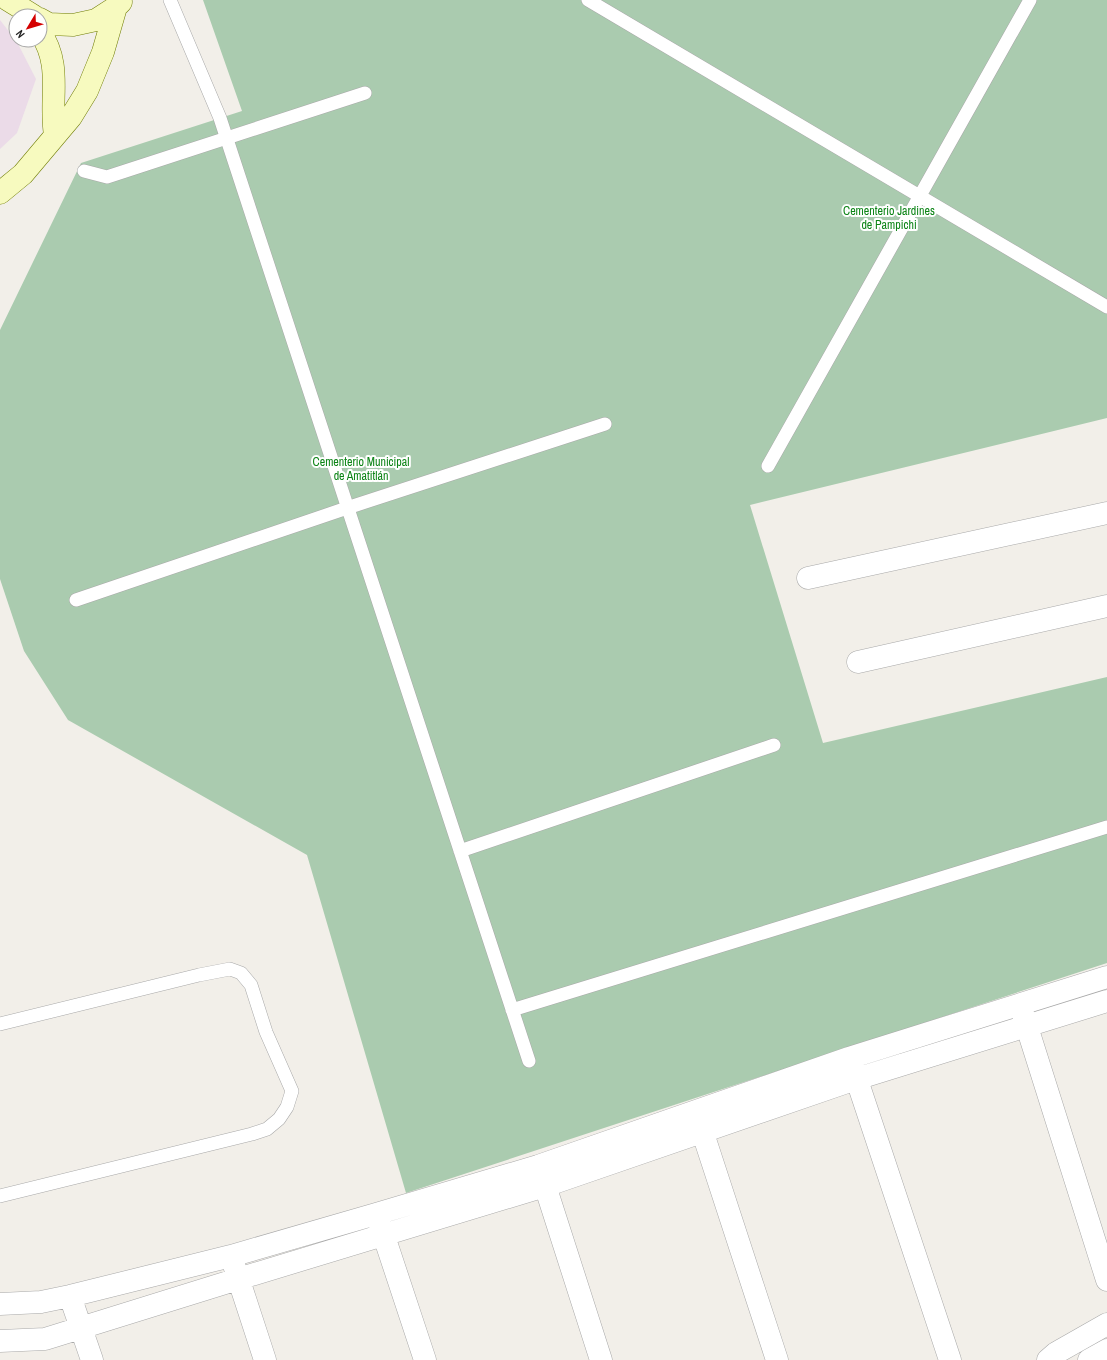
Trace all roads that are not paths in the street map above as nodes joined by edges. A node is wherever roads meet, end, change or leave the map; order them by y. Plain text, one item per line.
1 (8, 0) edge
2 (170, 0) edge
3 (588, 0) edge
4 (1030, 0) edge
5 (119, 4) edge
6 (20, 8) edge
7 (48, 24) edge
8 (48, 47) edge
9 (366, 93) dead end
10 (55, 135) junction
11 (226, 138) junction
12 (84, 171) dead end
13 (0, 193) edge
14 (920, 196) junction
15 (1107, 307) edge
16 (605, 424) dead end
17 (768, 466) dead end
18 (347, 508) junction
19 (1107, 513) edge
20 (808, 578) dead end
21 (76, 600) dead end
22 (1107, 606) edge
23 (858, 662) dead end
24 (774, 745) dead end
25 (1107, 827) edge
26 (460, 851) junction
27 (1107, 977) edge
28 (1107, 1001) edge
29 (1020, 1004) junction
30 (512, 1010) junction
31 (0, 1024) edge
32 (1026, 1025) junction
33 (849, 1058) junction
34 (529, 1061) dead end
35 (856, 1079) junction
36 (699, 1121) junction
37 (542, 1176) junction
38 (0, 1196) edge
39 (380, 1224) junction
40 (231, 1256) junction
41 (238, 1279) junction
42 (1107, 1280) edge
43 (70, 1296) junction
44 (0, 1304) edge
45 (1107, 1324) edge
46 (82, 1328) junction
47 (0, 1341) edge
48 (1107, 1350) edge
49 (92, 1360) edge
50 (265, 1360) edge
51 (425, 1360) edge
52 (601, 1360) edge
53 (777, 1360) edge
54 (950, 1360) edge
55 (1048, 1360) edge
56 (1089, 1360) edge

1 - 6 street
2 - 11 lane
3 - 14 lane
4 - 14 lane
5 - 7 street
5 - 10 street
8 - 10 street
9 - 11 lane
10 - 13 street
11 - 12 lane
11 - 18 lane
14 - 15 lane
14 - 17 lane
16 - 18 lane
18 - 21 lane
18 - 26 lane
19 - 20 street
22 - 23 street
24 - 26 lane
25 - 30 lane
26 - 30 lane
27 - 29 street
28 - 32 street
29 - 32 street
29 - 33 street
30 - 34 lane
31 - 38 lane
32 - 35 street
32 - 42 street
33 - 35 street
33 - 36 street
35 - 36 street
35 - 54 street
36 - 37 street
36 - 53 street
37 - 39 street
37 - 52 street
39 - 40 street
39 - 41 street
39 - 51 street
40 - 41 street
40 - 43 street
41 - 46 street
41 - 50 street
43 - 44 street
43 - 46 street
45 - 55 street
46 - 47 street
46 - 49 street
48 - 56 street

